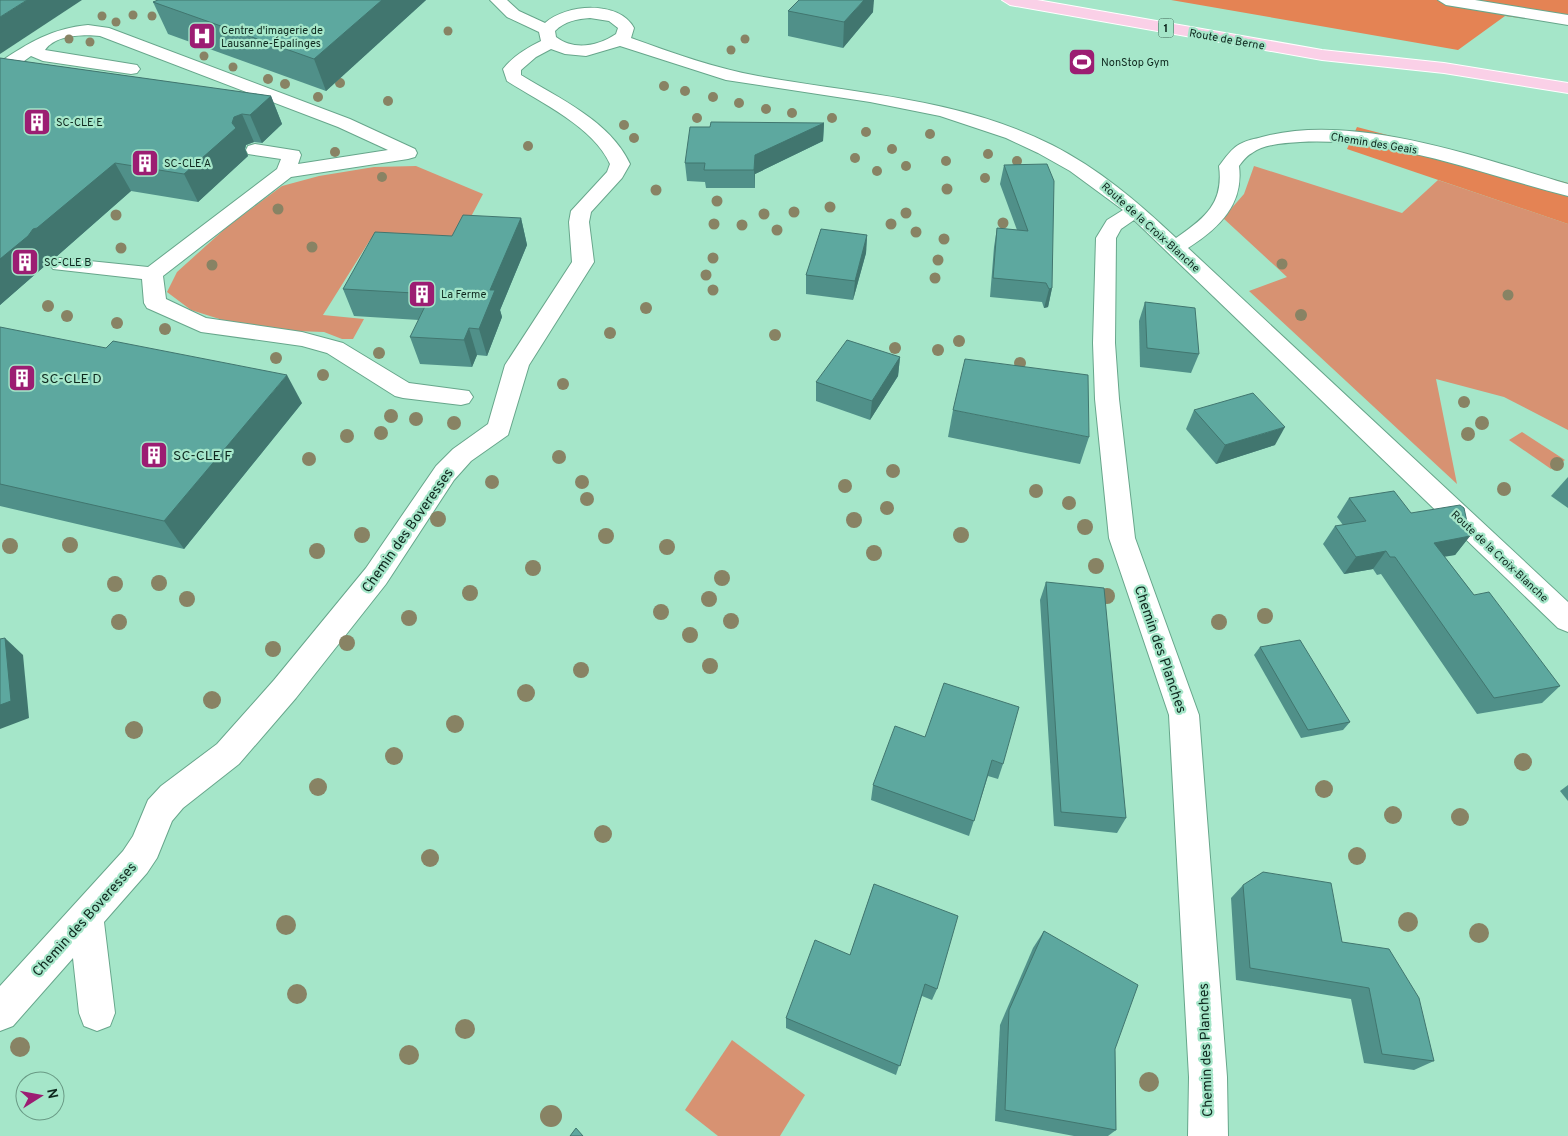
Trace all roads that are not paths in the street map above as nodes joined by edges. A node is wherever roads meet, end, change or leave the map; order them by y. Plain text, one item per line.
1 (498, 0) edge
2 (608, 0) edge
3 (1010, 0) edge
4 (1101, 0) edge
5 (1446, 0) edge
6 (572, 7) edge
7 (618, 18) junction
8 (1568, 20) edge
9 (550, 36) junction
10 (620, 40) junction
11 (37, 45) junction
12 (1444, 68) junction
13 (131, 69) dead end
14 (0, 70) edge
15 (1568, 88) edge
16 (255, 150) dead end
17 (285, 172) junction
18 (1568, 190) edge
19 (1137, 212) junction
20 (1175, 247) junction
21 (60, 264) dead end
22 (152, 274) junction
23 (462, 397) dead end
24 (1568, 620) edge
25 (86, 917) junction
26 (0, 1013) edge
27 (97, 1013) dead end
28 (1208, 1136) edge

1 - 9 street
2 - 7 street
3 - 12 main road, Route de Berne / 1
4 - 12 main road, Route de Berne / 1
5 - 8 street
6 - 7 street
6 - 9 street
7 - 10 street
9 - 10 street
9 - 25 street, Chemin des Boveresses
10 - 19 street, Route de la Croix-Blanche
11 - 13 street
11 - 14 street
11 - 17 street
12 - 15 main road, Route de Berne / 1
16 - 17 street
17 - 22 street
18 - 20 street, Chemin des Geais
19 - 20 street, Route de la Croix-Blanche
19 - 28 street, Chemin des Planches
20 - 24 street, Route de la Croix-Blanche
21 - 22 street
22 - 23 street
25 - 26 street, Chemin des Boveresses
25 - 27 street

